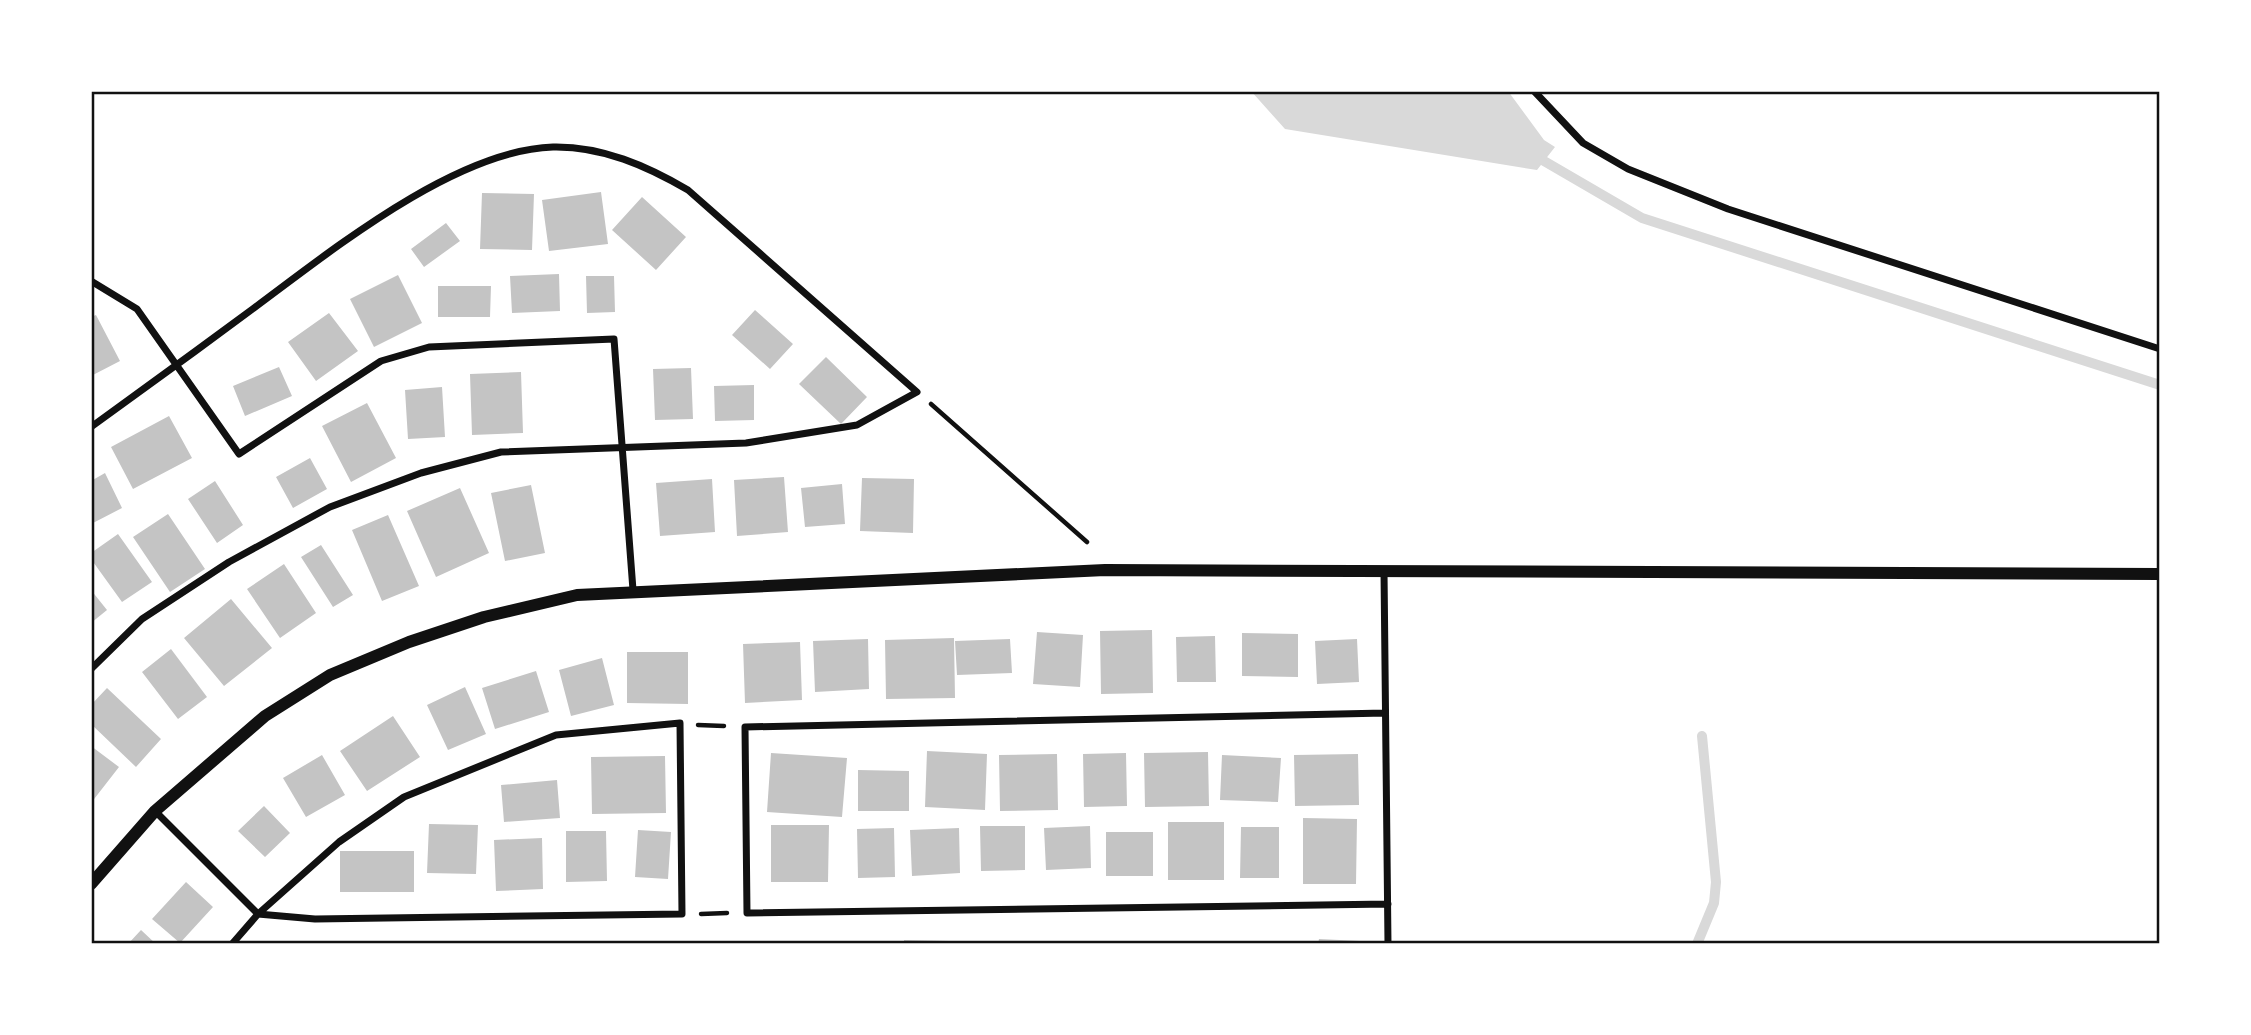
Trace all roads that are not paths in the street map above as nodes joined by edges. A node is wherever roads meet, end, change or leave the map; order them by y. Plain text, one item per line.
1 (1534, 91) edge
2 (91, 281) edge
3 (2160, 349) edge
4 (176, 366) junction
5 (91, 427) edge
6 (622, 447) junction
7 (1384, 571) junction
8 (2160, 574) edge
9 (633, 590) junction
10 (91, 669) edge
11 (1385, 713) junction
12 (155, 811) junction
13 (91, 884) edge
14 (1388, 904) junction
15 (258, 914) junction
16 (232, 944) edge
17 (1388, 944) edge

1 - 3 street
2 - 4 street
4 - 5 street
4 - 6 street
4 - 6 street
6 - 9 street
6 - 10 street
7 - 8 street
7 - 9 street
7 - 11 street
9 - 12 street
11 - 14 street
11 - 14 street
12 - 13 street
12 - 15 street
14 - 17 street
15 - 15 street
15 - 16 street

